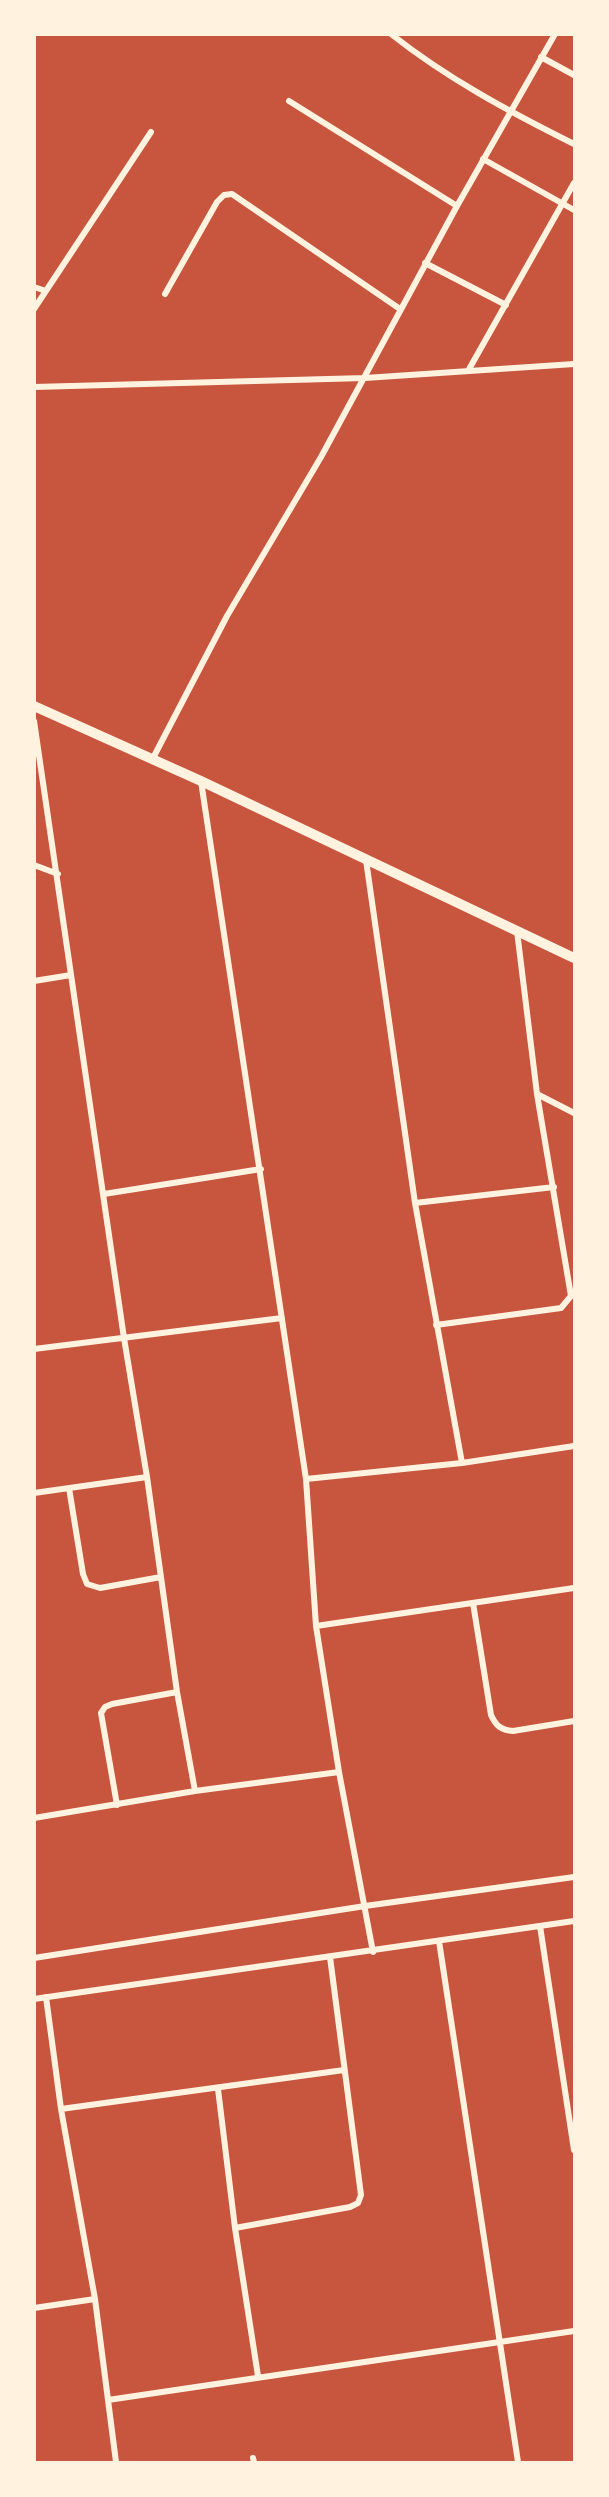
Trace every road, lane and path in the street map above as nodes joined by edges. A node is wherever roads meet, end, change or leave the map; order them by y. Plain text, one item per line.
1 (391, 34) edge
2 (555, 34) edge
3 (541, 57) junction
4 (574, 75) edge
5 (289, 101) dead end
6 (510, 112) junction
7 (151, 132) dead end
8 (574, 144) edge
9 (483, 159) junction
10 (574, 183) edge
11 (563, 204) junction
12 (457, 206) junction
13 (574, 210) edge
14 (425, 263) junction
15 (34, 287) edge
16 (46, 291) junction
17 (165, 294) dead end
18 (506, 305) junction
19 (34, 309) edge
20 (400, 309) junction
21 (574, 364) edge
22 (468, 371) junction
23 (365, 378) junction
24 (34, 387) edge
25 (34, 706) edge
26 (34, 720) edge
27 (152, 761) junction
28 (201, 781) junction
29 (366, 860) junction
30 (34, 865) edge
31 (58, 874) junction
32 (517, 931) junction
33 (574, 958) edge
34 (71, 975) junction
35 (34, 981) edge
36 (537, 1094) junction
37 (574, 1113) edge
38 (261, 1169) junction
39 (554, 1187) junction
40 (104, 1194) junction
41 (415, 1203) junction
42 (282, 1318) junction
43 (436, 1325) junction
44 (124, 1338) junction
45 (34, 1349) edge
46 (574, 1446) edge
47 (462, 1463) junction
48 (147, 1477) junction
49 (306, 1479) junction
50 (69, 1488) junction
51 (34, 1493) edge
52 (161, 1577) junction
53 (574, 1588) edge
54 (472, 1602) junction
55 (316, 1626) junction
56 (177, 1692) junction
57 (574, 1721) edge
58 (339, 1772) junction
59 (195, 1791) junction
60 (117, 1805) junction
61 (34, 1818) edge
62 (574, 1877) edge
63 (364, 1906) junction
64 (574, 1921) edge
65 (540, 1926) junction
66 (439, 1941) junction
67 (373, 1952) junction
68 (330, 1956) junction
69 (34, 1958) edge
70 (46, 1997) junction
71 (34, 1999) edge
72 (344, 2070) junction
73 (218, 2089) junction
74 (61, 2109) junction
75 (574, 2150) edge
76 (235, 2228) junction
77 (96, 2299) junction
78 (34, 2308) edge
79 (574, 2331) edge
80 (501, 2340) junction
81 (258, 2376) junction
82 (108, 2400) junction
83 (116, 2463) edge
84 (518, 2463) edge

1 - 6 street
2 - 3 street
3 - 4 street
3 - 6 street
5 - 12 street
6 - 8 street
6 - 9 street
7 - 16 street
9 - 11 street
9 - 12 street
10 - 11 street
11 - 13 street
11 - 18 street
12 - 14 street
14 - 18 street
14 - 20 street
15 - 16 street
16 - 19 street
17 - 20 street
18 - 22 street
20 - 23 street
21 - 22 street
22 - 23 street
23 - 24 street
23 - 27 street
25 - 27 street
26 - 31 street
27 - 28 street
28 - 29 street
28 - 38 street
29 - 32 street
29 - 41 street
30 - 31 street
31 - 34 street
32 - 33 street
32 - 36 street
34 - 35 street
34 - 40 street
36 - 37 street
36 - 39 street
38 - 40 street
38 - 42 street
39 - 41 street
39 - 43 street
40 - 44 street
41 - 43 street
42 - 44 street
42 - 49 street
43 - 47 street
44 - 45 street
44 - 48 street
46 - 47 street
47 - 49 street
48 - 50 street
48 - 52 street
49 - 55 street
50 - 51 street
50 - 52 street
52 - 56 street
53 - 54 street
54 - 55 street
54 - 57 street
55 - 58 street
56 - 59 street
56 - 60 street
58 - 59 street
58 - 63 street
59 - 60 street
60 - 61 street
62 - 63 street
63 - 67 street
63 - 69 street
64 - 65 street
65 - 66 street
65 - 75 street
66 - 67 street
66 - 80 street
67 - 68 street
68 - 70 street
68 - 72 street
70 - 71 street
70 - 74 street
72 - 73 street
72 - 76 street
73 - 74 street
73 - 76 street
74 - 77 street
76 - 81 street
77 - 78 street
77 - 82 street
79 - 80 street
80 - 81 street
80 - 84 street
81 - 82 street
82 - 83 street

